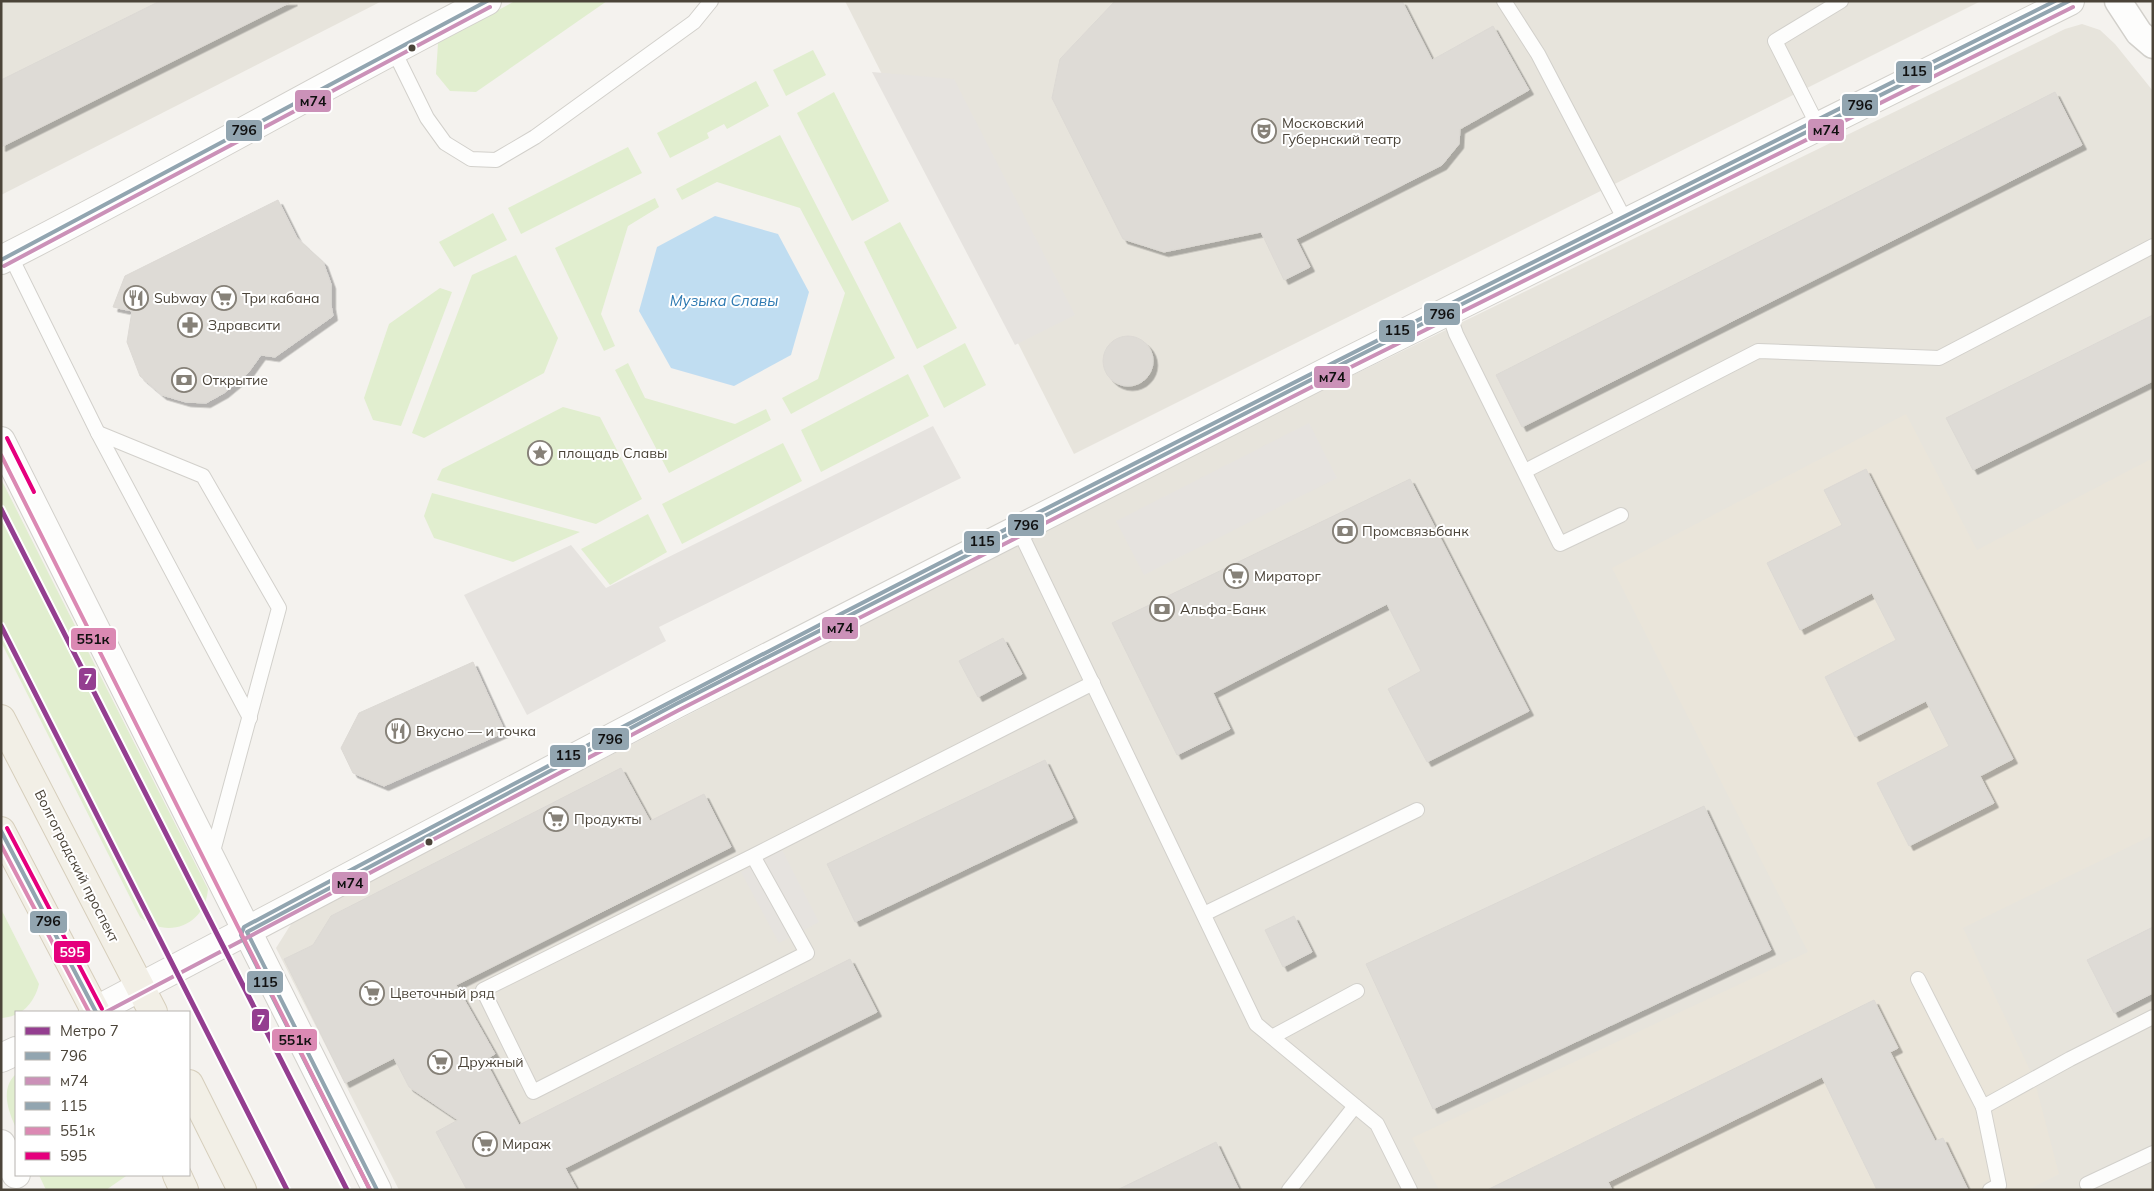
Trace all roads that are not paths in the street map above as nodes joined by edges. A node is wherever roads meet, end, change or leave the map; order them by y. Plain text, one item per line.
1 (487, 1) edge
2 (711, 1) edge
3 (1504, 1) edge
4 (1841, 1) edge
5 (2070, 1) edge
6 (2118, 1) edge
7 (2153, 45) edge
8 (393, 49) junction
9 (1818, 126) junction
10 (1626, 222) junction
11 (2153, 246) edge
12 (6, 258) edge
13 (1448, 311) junction
14 (98, 433) junction
15 (1, 442) edge
16 (1525, 471) junction
17 (1621, 515) dead end
18 (1019, 530) junction
19 (1093, 683) junction
20 (250, 718) junction
21 (1, 719) edge
22 (1417, 810) dead end
23 (1, 831) edge
24 (753, 856) junction
25 (211, 859) junction
26 (1204, 914) junction
27 (247, 932) junction
28 (1918, 978) dead end
29 (140, 988) junction
30 (1358, 990) dead end
31 (93, 1011) edge
32 (96, 1011) edge
33 (152, 1011) edge
34 (2153, 1017) edge
35 (1272, 1037) junction
36 (15, 1051) edge
37 (1, 1058) edge
38 (190, 1086) edge
39 (1355, 1106) junction
40 (1983, 1108) junction
41 (1, 1144) edge
42 (2153, 1153) edge
43 (15, 1172) edge
44 (17, 1176) edge
45 (177, 1176) edge
46 (2087, 1184) dead end
47 (24, 1190) edge
48 (184, 1190) edge
49 (242, 1190) edge
50 (377, 1190) edge
51 (1289, 1190) edge
52 (1410, 1190) edge
53 (1990, 1190) edge

1 - 8 street
2 - 8 lane
3 - 10 lane
4 - 9 lane
5 - 9 street
6 - 7 street
8 - 12 street
9 - 10 street
10 - 13 street
11 - 16 lane
12 - 14 lane
13 - 16 lane
13 - 18 street
14 - 20 lane
14 - 20 lane
15 - 25 street
16 - 17 lane
18 - 19 lane
18 - 27 street
19 - 24 lane
19 - 26 lane
20 - 25 lane
21 - 29 main road, Волгоградский проспект
22 - 26 lane
23 - 31 main road
24 - 24 lane
25 - 27 street
26 - 35 lane
27 - 29 street
27 - 50 street
28 - 40 lane
29 - 32 street
29 - 33 main road, Волгоградский проспект
30 - 35 lane
34 - 40 lane
35 - 39 lane
36 - 37 street
38 - 49 main road
39 - 51 lane
39 - 52 lane
40 - 53 lane
41 - 43 street
42 - 46 lane
44 - 47 street
45 - 48 main road

